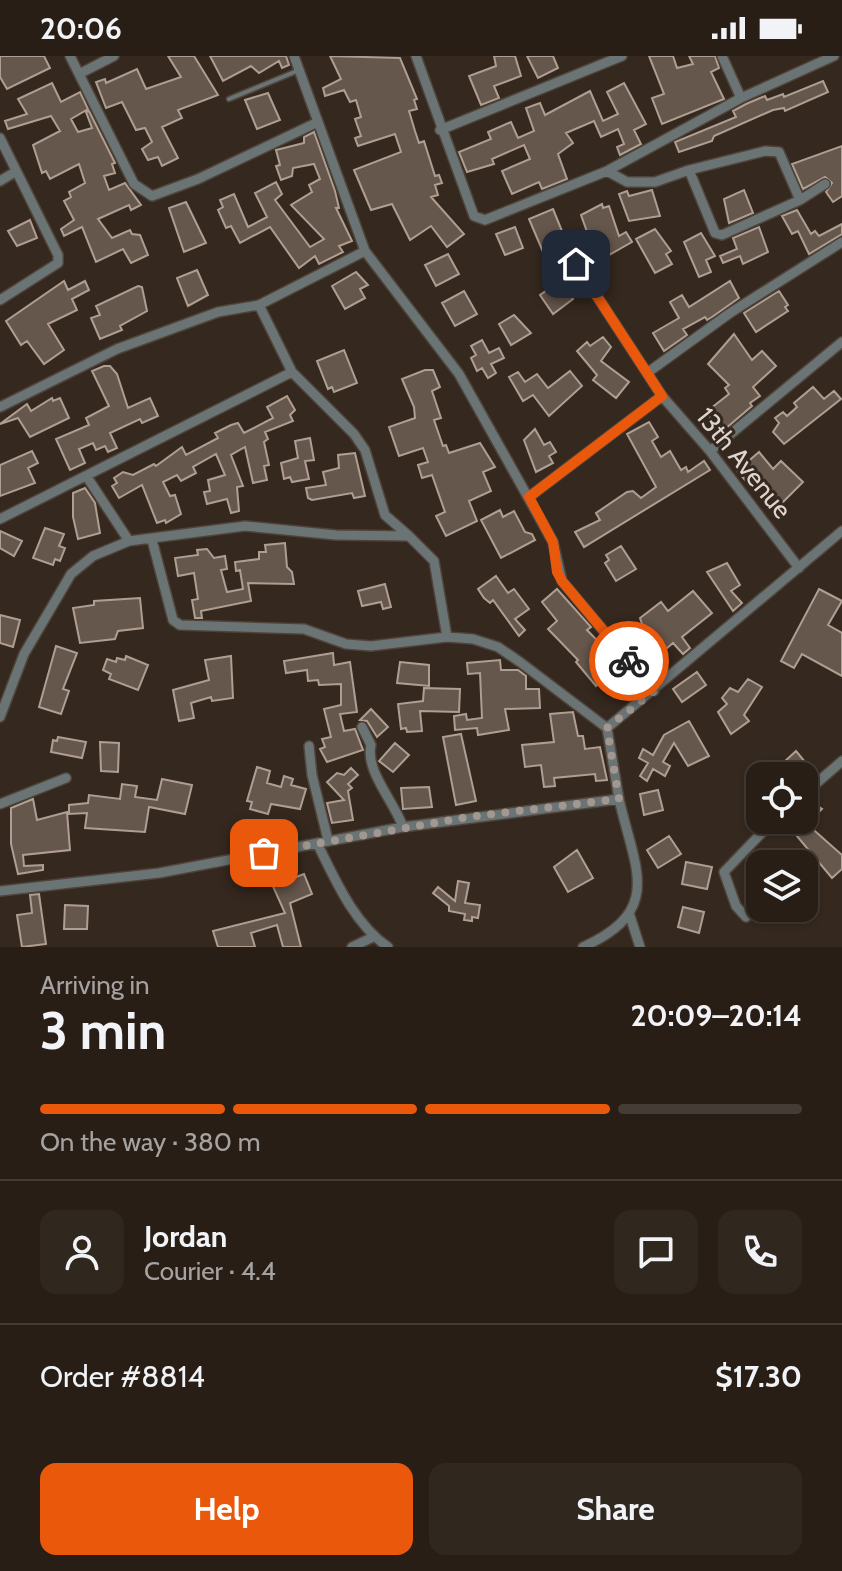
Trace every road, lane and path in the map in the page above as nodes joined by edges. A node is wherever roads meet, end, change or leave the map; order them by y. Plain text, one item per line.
1 (70, 56) edge
2 (114, 56) edge
3 (294, 56) edge
4 (416, 56) edge
5 (622, 56) edge
6 (722, 56) edge
7 (834, 56) edge
8 (299, 70) junction
9 (79, 74) junction
10 (741, 98) junction
11 (229, 99) dead end
12 (318, 122) junction
13 (440, 130) junction
14 (0, 138) edge
15 (689, 170) junction
16 (607, 171) junction
17 (15, 172) junction
18 (0, 181) edge
19 (825, 184) dead end
20 (800, 200) junction
21 (842, 242) edge
22 (365, 251) junction
23 (576, 264) dead end
24 (0, 300) edge
25 (259, 305) junction
26 (842, 342) edge
27 (292, 372) junction
28 (647, 373) junction
29 (662, 396) junction
30 (0, 407) edge
31 (710, 451) junction
32 (87, 477) junction
33 (529, 497) junction
34 (0, 519) edge
35 (842, 531) edge
36 (409, 536) junction
37 (152, 540) junction
38 (129, 541) junction
39 (799, 568) junction
40 (447, 637) junction
41 (654, 691) junction
42 (0, 715) edge
43 (362, 727) dead end
44 (607, 728) junction
45 (309, 746) dead end
46 (842, 761) edge
47 (66, 778) dead end
48 (818, 782) edge
49 (619, 799) junction
50 (0, 804) edge
51 (403, 827) junction
52 (761, 834) edge
53 (328, 840) junction
54 (317, 843) junction
55 (0, 891) edge
56 (630, 916) junction
57 (746, 917) dead end
58 (373, 937) junction
59 (363, 945) edge
60 (352, 947) edge
61 (388, 947) edge
62 (583, 947) edge
63 (640, 947) edge

1 - 9 street
2 - 9 street
3 - 8 street
4 - 13 street
5 - 13 street
6 - 10 street
7 - 10 street
8 - 11 lane
8 - 12 street
9 - 12 street
10 - 16 street
12 - 22 street
13 - 16 street
14 - 17 street
15 - 16 street
15 - 20 street
15 - 20 street
17 - 18 street
17 - 24 street
19 - 20 street
21 - 28 street
22 - 25 street
22 - 33 street
23 - 28 street, 13th Avenue
25 - 27 street
25 - 30 street
26 - 31 street
27 - 32 street
27 - 36 street
28 - 29 street, 13th Avenue
29 - 31 street, 13th Avenue
29 - 33 street
31 - 39 street, 13th Avenue
32 - 34 street
32 - 38 street
33 - 41 street
35 - 39 street
36 - 37 street
36 - 40 street
37 - 38 street
37 - 40 street
38 - 42 street
39 - 41 street
40 - 44 street
41 - 44 street
43 - 51 street
44 - 49 street
45 - 53 street
46 - 48 street
47 - 50 street
49 - 51 street
49 - 56 street
51 - 53 street
52 - 57 street
53 - 54 street
54 - 55 street
54 - 58 street
56 - 62 street
56 - 63 street
58 - 59 street
58 - 61 street
59 - 60 street

